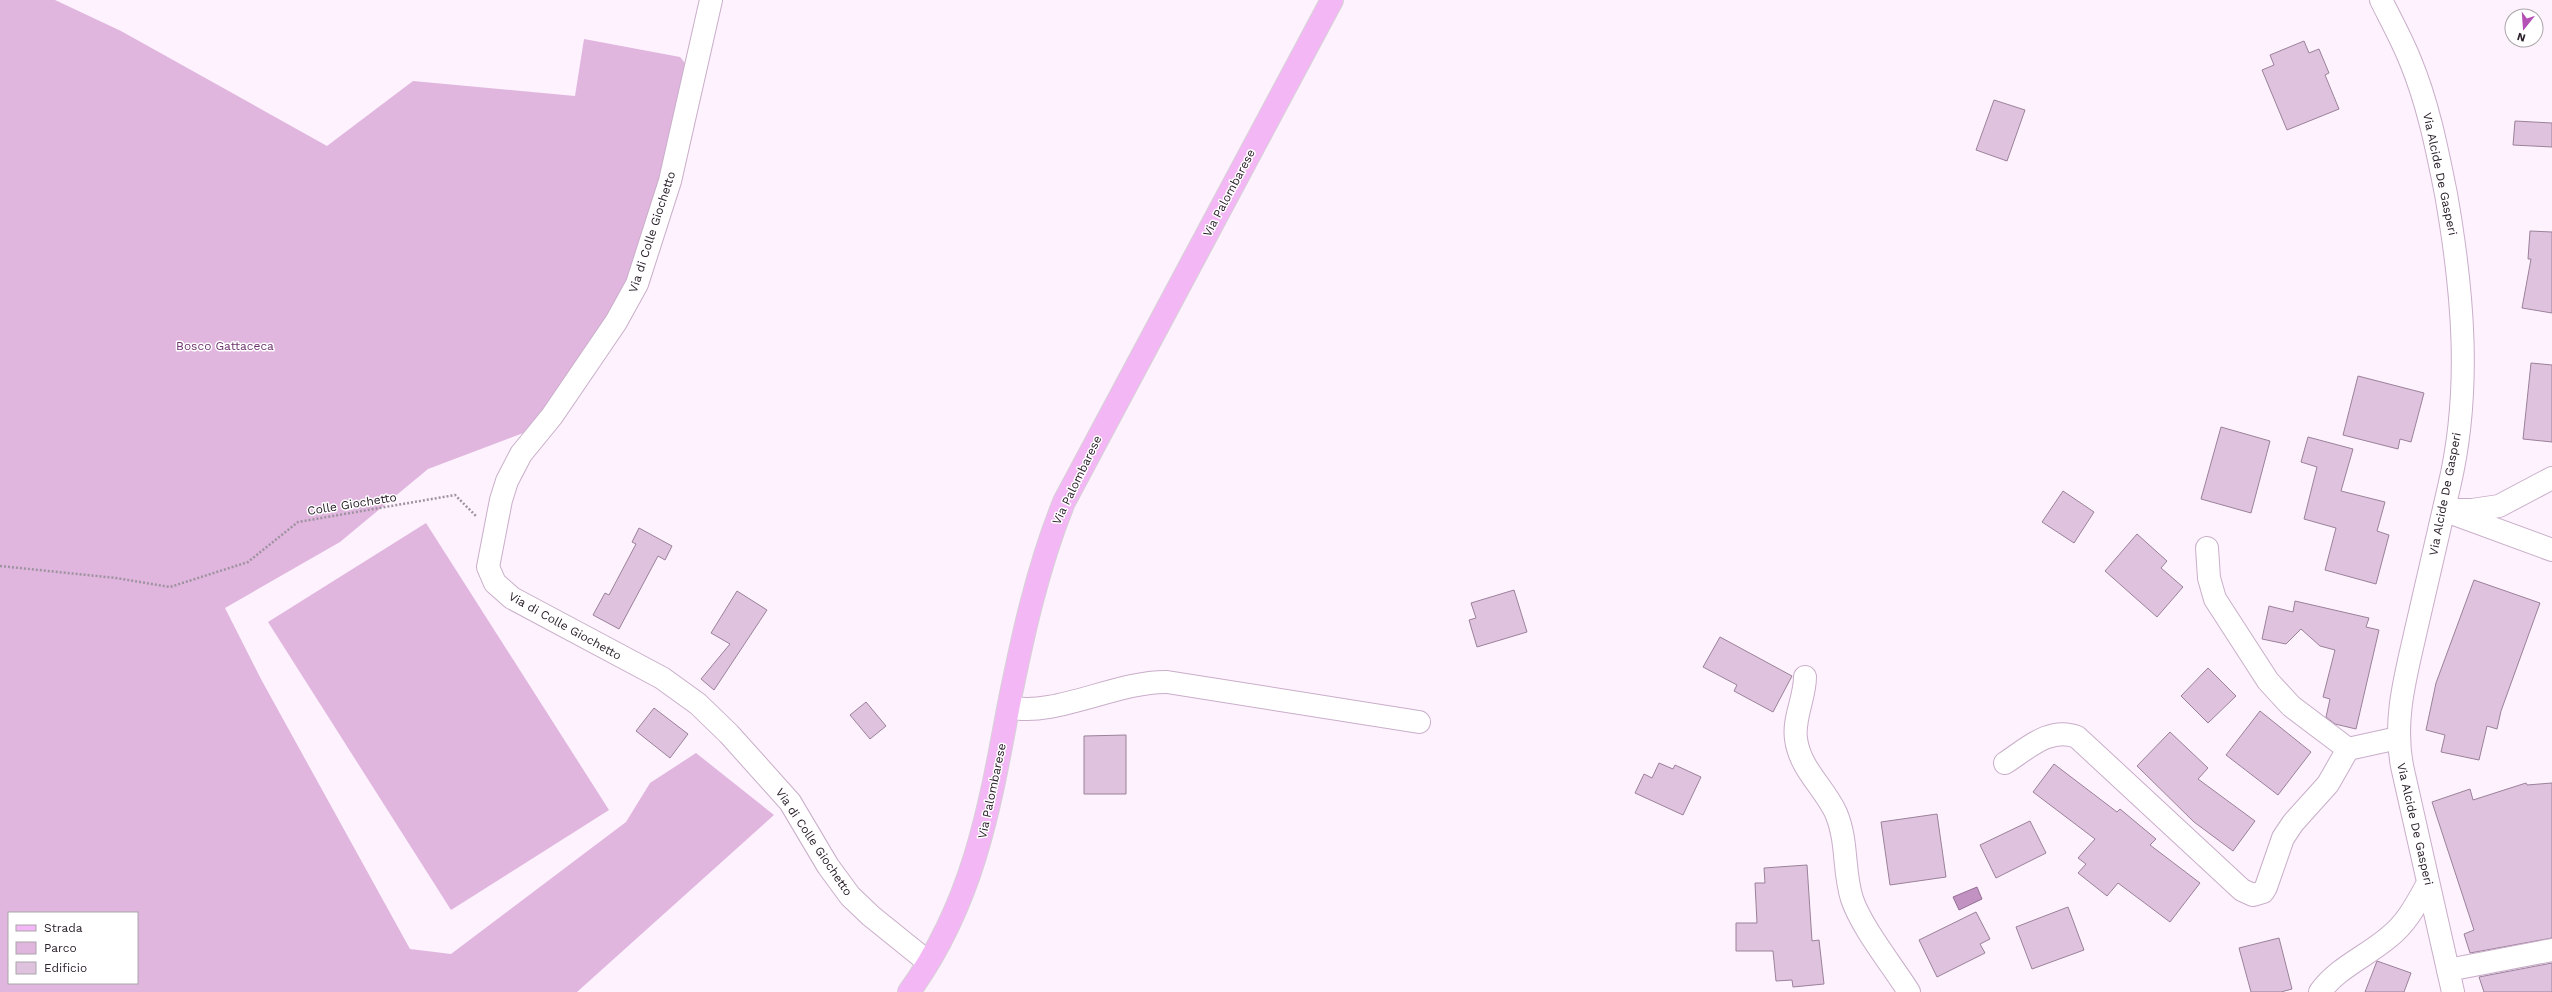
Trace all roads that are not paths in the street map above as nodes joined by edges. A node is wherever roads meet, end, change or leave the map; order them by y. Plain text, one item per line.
1 (711, 0) edge
2 (1332, 0) edge
3 (2381, 0) edge
4 (2552, 478) edge
5 (2444, 510) junction
6 (2207, 548) dead end
7 (2552, 550) edge
8 (1805, 677) dead end
9 (1009, 708) junction
10 (1419, 722) dead end
11 (2398, 738) junction
12 (2348, 749) junction
13 (2005, 764) dead end
14 (2428, 883) junction
15 (2552, 950) edge
16 (928, 962) junction
17 (2448, 970) junction
18 (909, 992) edge
19 (1909, 992) edge
20 (2320, 992) edge
21 (2453, 992) edge

1 - 16 street, Via di Colle Giochetto
2 - 9 main road, Via Palombarese
3 - 5 street, Via Alcide De Gasperi
4 - 5 street
5 - 7 street
5 - 11 street, Via Alcide De Gasperi
6 - 12 street
8 - 19 street
9 - 10 street
9 - 16 main road, Via Palombarese
11 - 12 street
11 - 14 street, Via Alcide De Gasperi
12 - 13 street
14 - 17 street, Via Alcide De Gasperi
14 - 20 street
15 - 17 street
16 - 18 main road, Via Palombarese
17 - 21 street, Via Alcide De Gasperi

